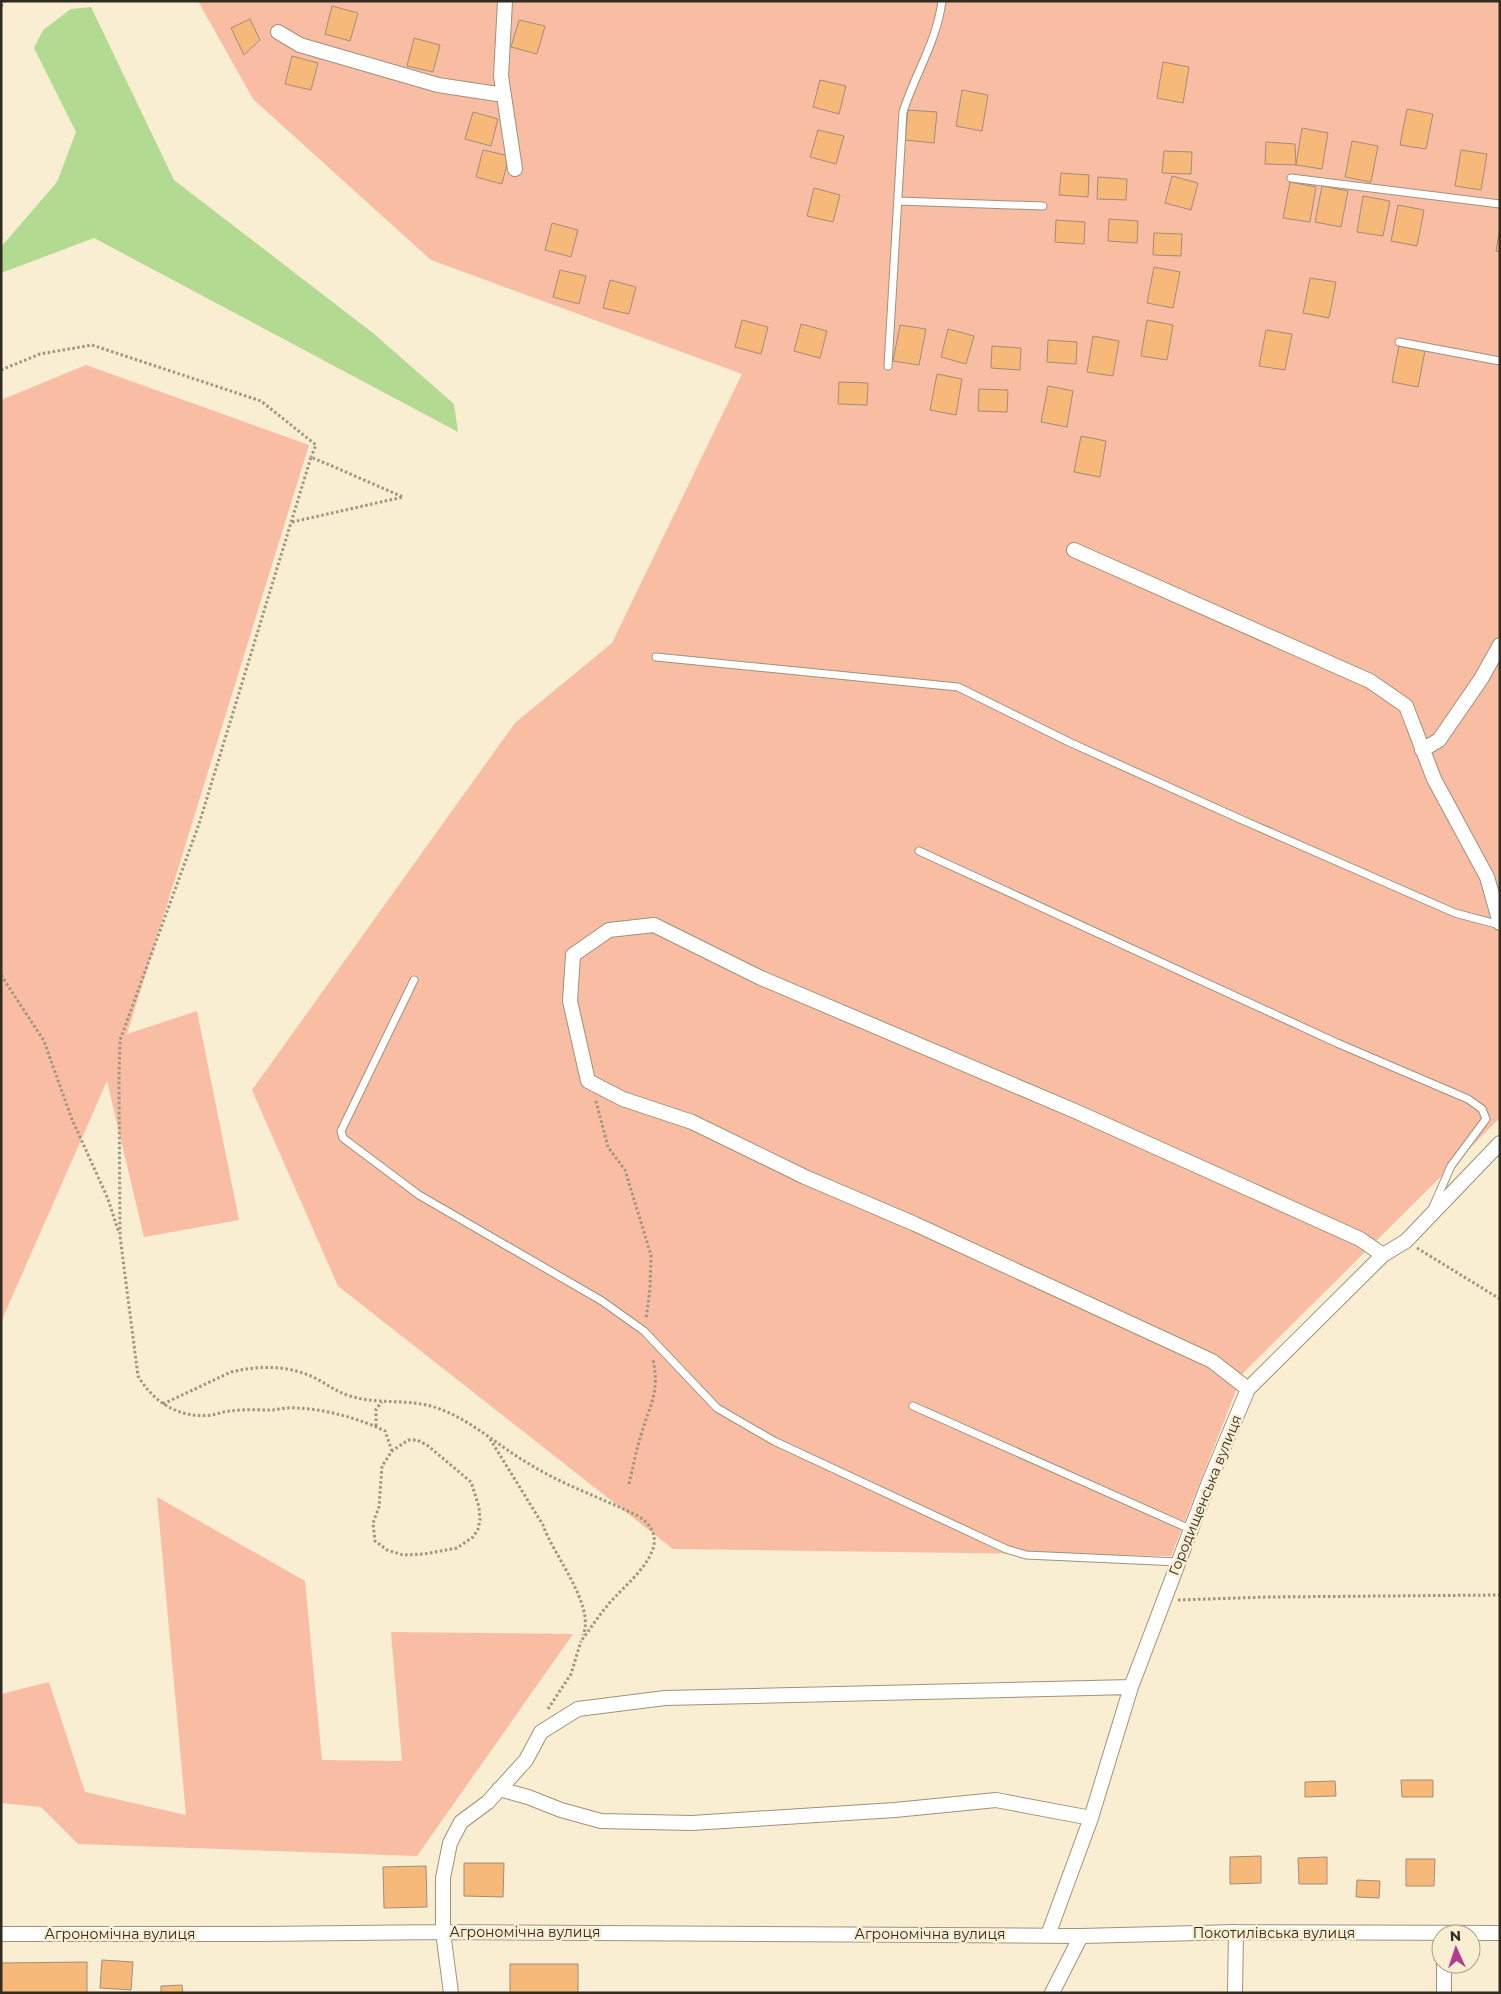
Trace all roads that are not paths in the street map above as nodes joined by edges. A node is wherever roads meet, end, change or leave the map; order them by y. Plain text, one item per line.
1 (505, 1) edge
2 (942, 1) edge
3 (278, 32) dead end
4 (504, 95) junction
5 (515, 169) dead end
6 (1291, 178) dead end
7 (898, 201) junction
8 (1500, 204) edge
9 (1043, 206) dead end
10 (1399, 342) dead end
11 (1500, 361) edge
12 (888, 366) dead end
13 (1074, 550) dead end
14 (1500, 645) edge
15 (656, 656) dead end
16 (1422, 750) junction
17 (919, 851) dead end
18 (1500, 924) edge
19 (414, 980) dead end
20 (1500, 1143) edge
21 (1429, 1217) junction
22 (1383, 1255) junction
23 (1248, 1390) junction
24 (913, 1406) dead end
25 (1190, 1529) junction
26 (1178, 1562) junction
27 (1131, 1687) junction
28 (499, 1789) junction
29 (1091, 1818) junction
30 (443, 1932) junction
31 (1236, 1932) junction
32 (1431, 1933) edge
33 (1481, 1933) edge
34 (1500, 1933) edge
35 (1, 1934) edge
36 (1048, 1935) junction
37 (1081, 1936) junction
38 (1444, 1974) edge
39 (451, 1993) edge
40 (1052, 1993) edge
41 (1235, 1993) edge
42 (1444, 1993) edge

1 - 4 street
2 - 7 lane
3 - 4 street
4 - 5 street
6 - 8 lane
7 - 9 lane
7 - 12 lane
10 - 11 lane
13 - 16 street
14 - 16 street
15 - 18 lane
16 - 18 street
17 - 21 lane
19 - 26 lane
20 - 21 street, Городищенська вулиця
21 - 22 street, Городищенська вулиця
22 - 23 street, Городищенська вулиця
22 - 23 street
23 - 25 street, Городищенська вулиця
24 - 25 lane
25 - 26 street, Городищенська вулиця
26 - 27 street, Городищенська вулиця
27 - 28 street
27 - 29 street, Городищенська вулиця
28 - 29 street
28 - 30 street
29 - 36 street, Городищенська вулиця
30 - 35 street, Агрономічна вулиця
30 - 36 street, Агрономічна вулиця
30 - 39 street
31 - 32 street, Покотилівська вулиця
31 - 37 street, Покотилівська вулиця
31 - 41 street
33 - 34 street, Покотилівська вулиця
36 - 37 street, Покотилівська вулиця
37 - 40 street
38 - 42 street

